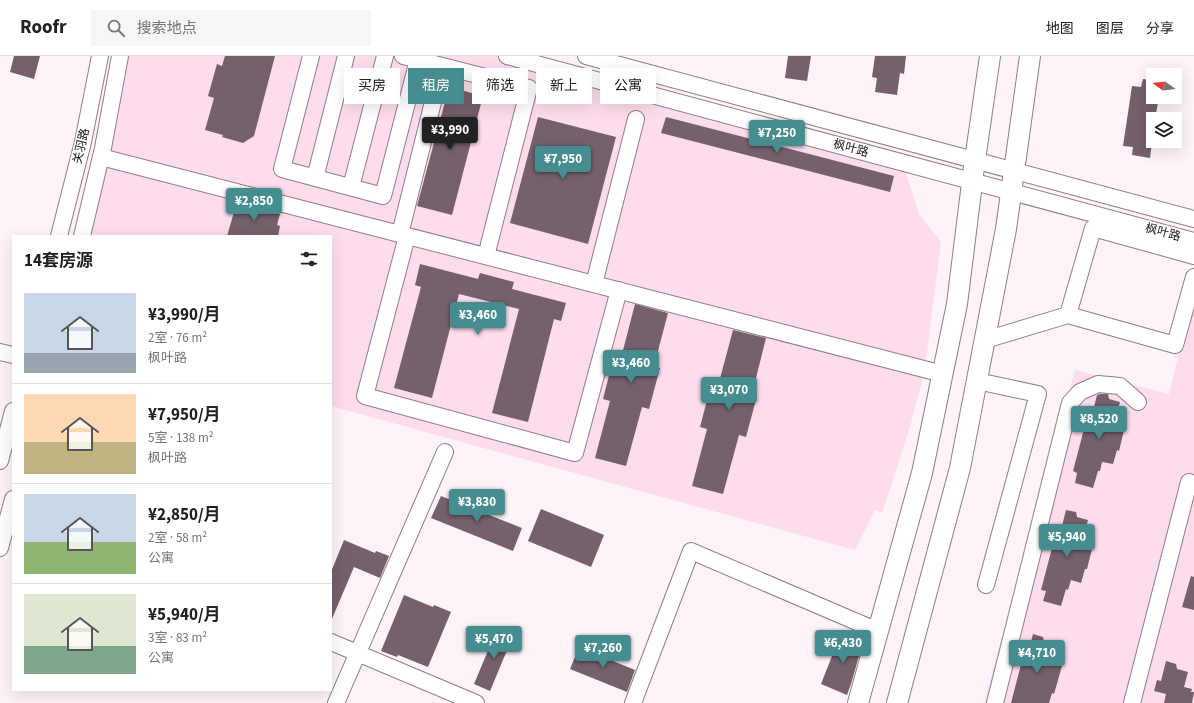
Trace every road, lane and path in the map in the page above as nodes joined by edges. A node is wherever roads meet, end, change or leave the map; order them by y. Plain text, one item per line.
1 (100, 56) edge
2 (120, 56) edge
3 (311, 56) edge
4 (346, 56) edge
5 (385, 56) edge
6 (507, 56) edge
7 (586, 56) edge
8 (990, 56) edge
9 (1030, 56) edge
10 (410, 58) edge
11 (620, 60) edge
12 (442, 66) junction
13 (636, 119) dead end
14 (101, 157) junction
15 (975, 159) junction
16 (1014, 170) junction
17 (315, 178) junction
18 (972, 181) junction
19 (351, 187) junction
20 (1011, 191) junction
21 (1194, 219) edge
22 (59, 235) edge
23 (82, 235) edge
24 (404, 235) junction
25 (1194, 241) edge
26 (486, 256) junction
27 (1194, 256) edge
28 (1194, 276) edge
29 (594, 284) junction
30 (619, 290) junction
31 (1068, 315) junction
32 (985, 340) junction
33 (0, 352) edge
34 (12, 355) edge
35 (943, 374) junction
36 (977, 381) junction
37 (1138, 402) dead end
38 (12, 415) edge
39 (445, 452) dead end
40 (0, 461) edge
41 (1189, 482) dead end
42 (12, 503) edge
43 (0, 548) edge
44 (986, 585) dead end
45 (878, 631) junction
46 (332, 642) edge
47 (358, 653) junction
48 (336, 703) edge
49 (476, 703) edge
50 (633, 703) edge
51 (858, 703) edge
52 (897, 703) edge
53 (995, 703) edge
54 (1132, 703) edge

1 - 22 street, 关羽路
2 - 14 street, 关羽路
3 - 17 street
4 - 17 street
5 - 19 street
6 - 18 street, 枫叶路
7 - 11 street, 枫叶路
8 - 15 main road
9 - 16 main road
10 - 12 street
10 - 19 street
11 - 15 street, 枫叶路
12 - 24 street
12 - 26 street
13 - 29 street
14 - 23 street, 关羽路
14 - 24 street
15 - 16 street, 枫叶路
15 - 18 main road
16 - 20 main road
16 - 21 street, 枫叶路
17 - 19 street
18 - 20 street, 枫叶路
18 - 35 main road
20 - 25 street, 枫叶路
20 - 32 main road
24 - 26 street
24 - 30 street
26 - 29 street
27 - 31 street
28 - 31 street
29 - 30 street
30 - 35 street
31 - 32 street
32 - 36 main road
33 - 34 street
35 - 45 main road
36 - 44 street
36 - 52 main road
37 - 53 street
38 - 40 street
39 - 47 street
41 - 54 street
42 - 43 street
45 - 50 street
45 - 51 main road
46 - 47 street
47 - 48 street
47 - 49 street

